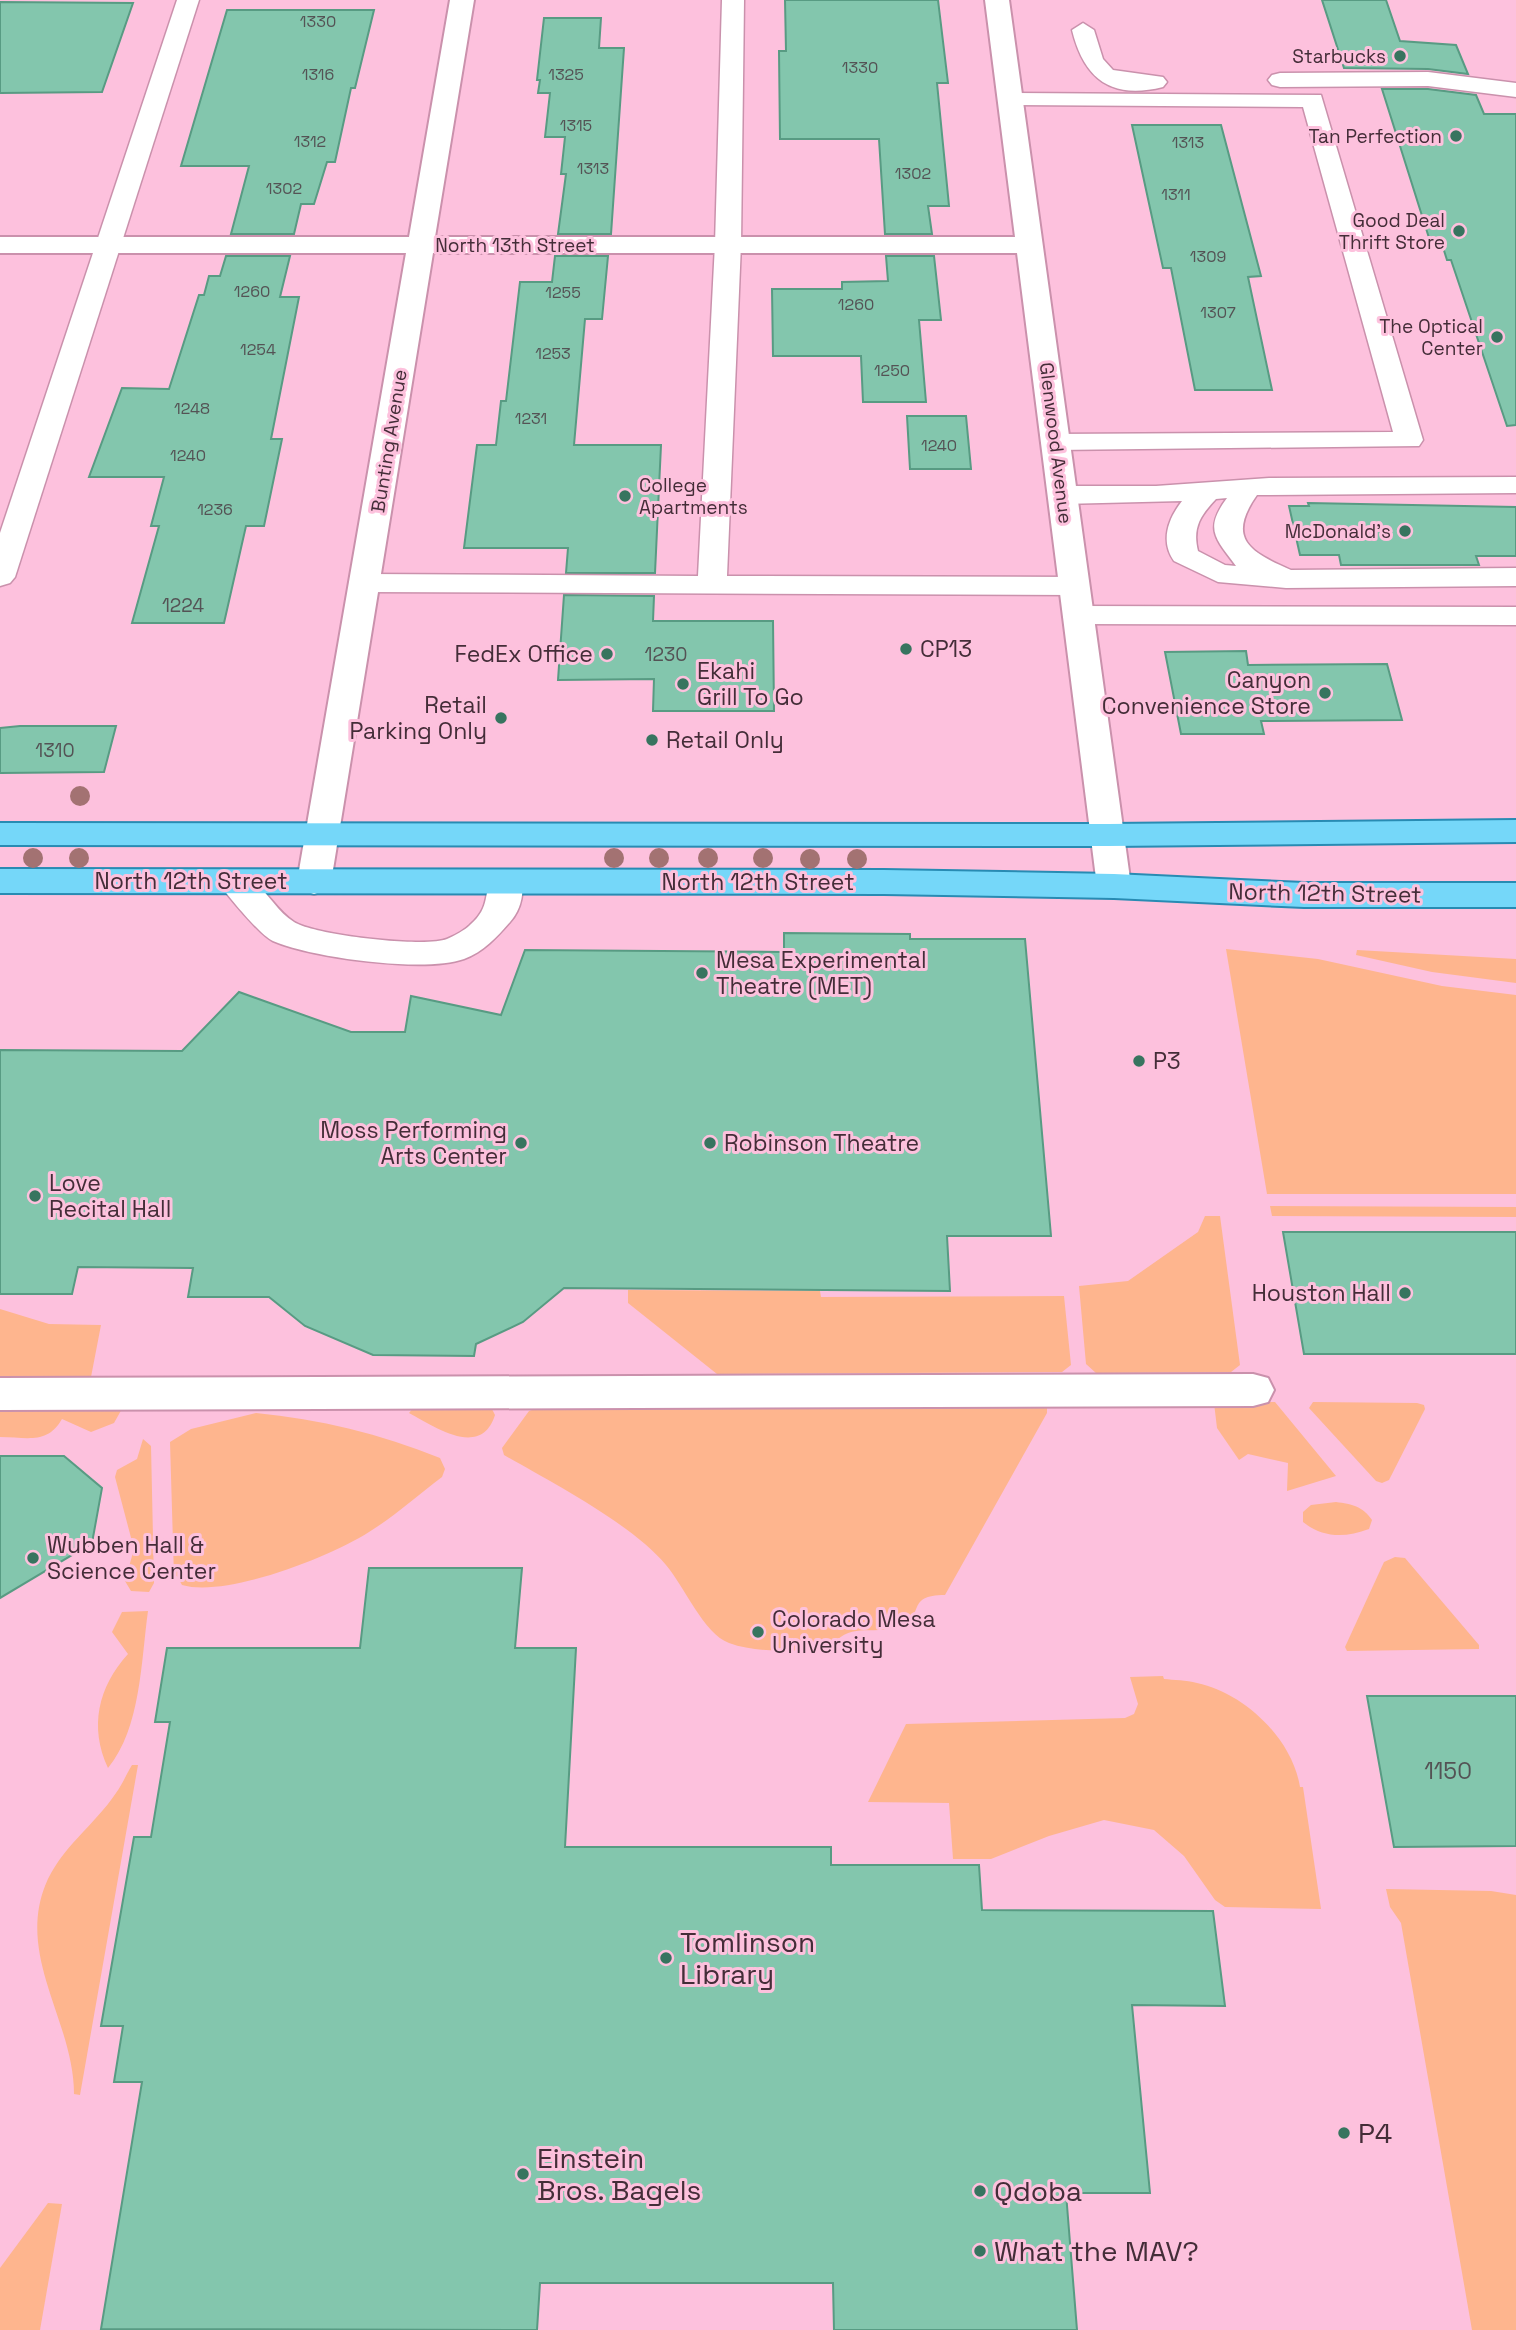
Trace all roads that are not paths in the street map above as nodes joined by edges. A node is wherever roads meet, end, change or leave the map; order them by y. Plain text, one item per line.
1 (188, 0) edge
2 (462, 0) edge
3 (733, 0) edge
4 (997, 0) edge
5 (1083, 30) dead end
6 (1516, 90) edge
7 (1011, 100) junction
8 (728, 244) junction
9 (421, 245) junction
10 (1030, 245) junction
11 (0, 246) edge
12 (108, 246) junction
13 (1055, 442) junction
14 (1516, 485) edge
15 (1248, 488) junction
16 (1208, 491) junction
17 (1062, 495) junction
18 (0, 577) edge
19 (1516, 577) edge
20 (1286, 579) junction
21 (365, 583) junction
22 (712, 584) junction
23 (1077, 601) junction
24 (1516, 616) edge
25 (1516, 831) edge
26 (0, 834) edge
27 (323, 834) junction
28 (1108, 835) junction
29 (0, 881) edge
30 (506, 881) junction
31 (235, 882) junction
32 (314, 882) junction
33 (1114, 886) junction
34 (1516, 895) edge
35 (1253, 1390) dead end
36 (0, 1394) edge

1 - 12 lane
2 - 9 street, Bunting Avenue
3 - 8 lane
4 - 7 street, Glenwood Avenue
5 - 6 lane
7 - 10 street, Glenwood Avenue
7 - 13 lane
8 - 9 street, North 13th Street
8 - 10 street, North 13th Street
8 - 22 lane
9 - 12 street, North 13th Street
9 - 21 street, Bunting Avenue
10 - 13 street, Glenwood Avenue
11 - 12 street, North 13th Street
12 - 18 lane
13 - 17 street, Glenwood Avenue
14 - 15 lane
15 - 16 lane
15 - 20 lane
16 - 17 lane
16 - 20 lane
17 - 23 street, Glenwood Avenue
19 - 20 lane
21 - 22 lane
21 - 27 street, Bunting Avenue
22 - 23 lane
23 - 24 lane
23 - 28 street, Glenwood Avenue
25 - 28 main road, North 12th Street
26 - 27 main road, North 12th Street
27 - 28 main road, North 12th Street
27 - 32 street, Bunting Avenue
28 - 33 street, Glenwood Avenue
29 - 31 main road, North 12th Street
30 - 31 lane
30 - 32 main road, North 12th Street
30 - 33 main road, North 12th Street
31 - 32 main road, North 12th Street
33 - 34 main road, North 12th Street
35 - 36 street

